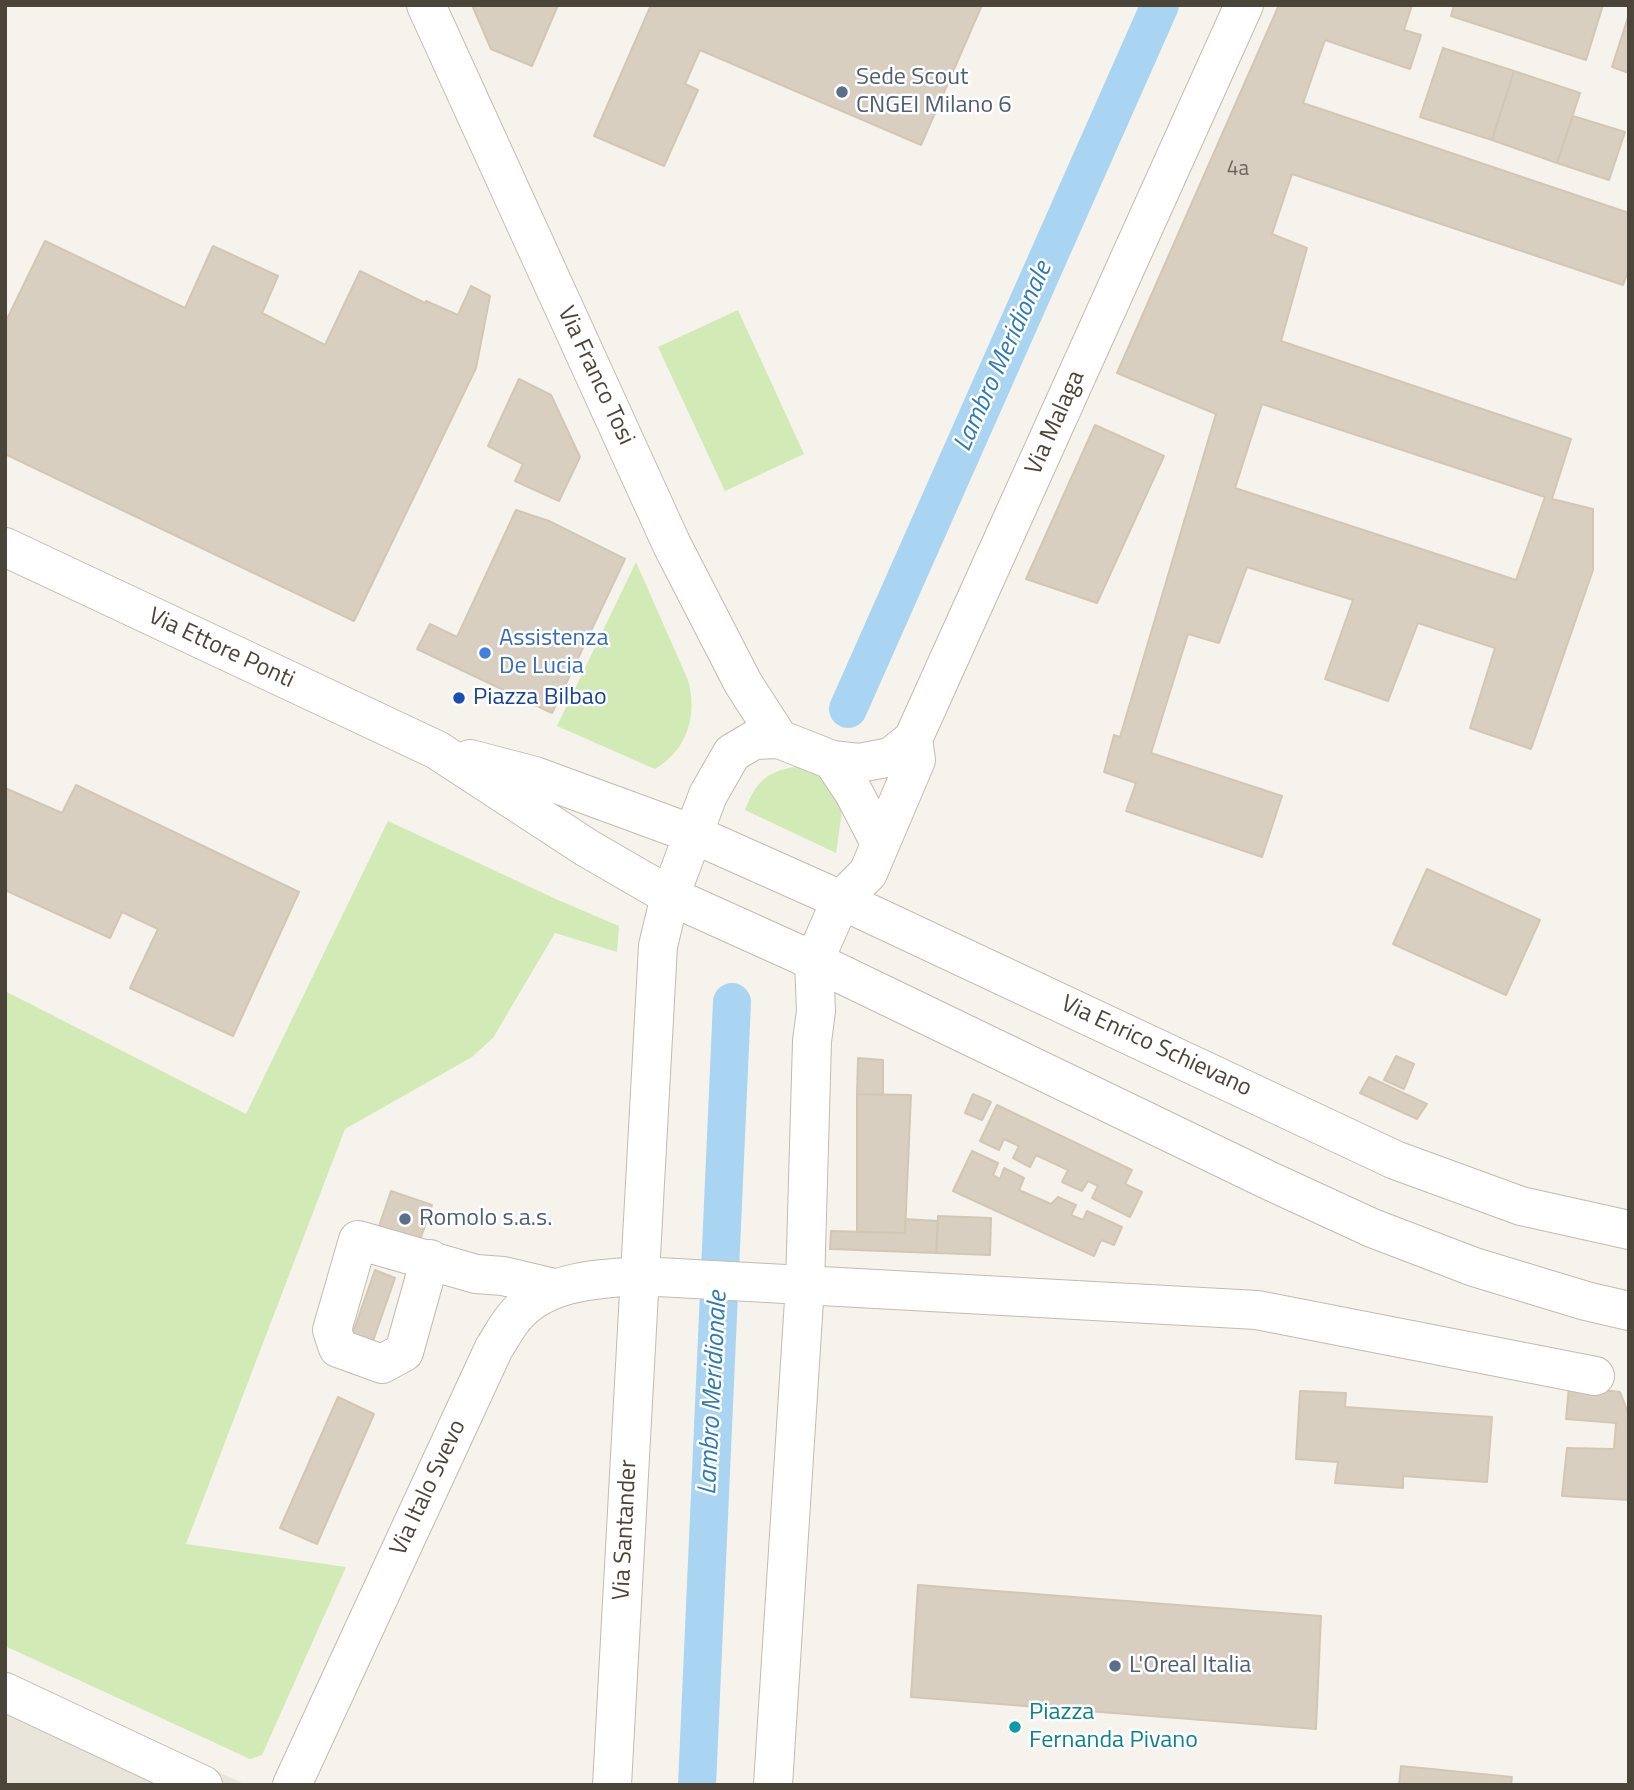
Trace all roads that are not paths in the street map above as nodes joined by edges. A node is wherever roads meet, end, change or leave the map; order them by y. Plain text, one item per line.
1 (426, 5) edge
2 (1244, 5) edge
3 (5, 547) edge
4 (779, 739) junction
5 (913, 739) junction
6 (437, 750) junction
7 (832, 760) junction
8 (693, 834) junction
9 (880, 843) junction
10 (670, 896) junction
11 (841, 900) junction
12 (814, 961) junction
13 (1629, 1230) edge
14 (430, 1259) dead end
15 (653, 1277) junction
16 (788, 1284) junction
17 (554, 1288) junction
18 (1629, 1311) edge
19 (1595, 1376) dead end
20 (5, 1692) edge
21 (203, 1785) edge
22 (292, 1785) edge
23 (612, 1785) edge
24 (773, 1785) edge

1 - 4 street, Via Franco Tosi
2 - 5 street, Via Malaga
3 - 6 street, Via Ettore Ponti
4 - 7 street
4 - 8 street
5 - 7 street
5 - 9 street, Via Malaga
6 - 8 street, Via Ettore Ponti
6 - 10 street, Via Ettore Ponti
7 - 9 street
8 - 10 street
8 - 11 street, Via Enrico Schievano
9 - 11 street
10 - 12 street
10 - 15 street, Via Santander
11 - 12 street
11 - 13 street, Via Enrico Schievano
12 - 16 street
12 - 18 street
14 - 17 street
15 - 16 street
15 - 17 street, Via Italo Svevo
15 - 23 street, Via Santander
16 - 19 street
16 - 24 street
17 - 22 street, Via Italo Svevo
20 - 21 street

